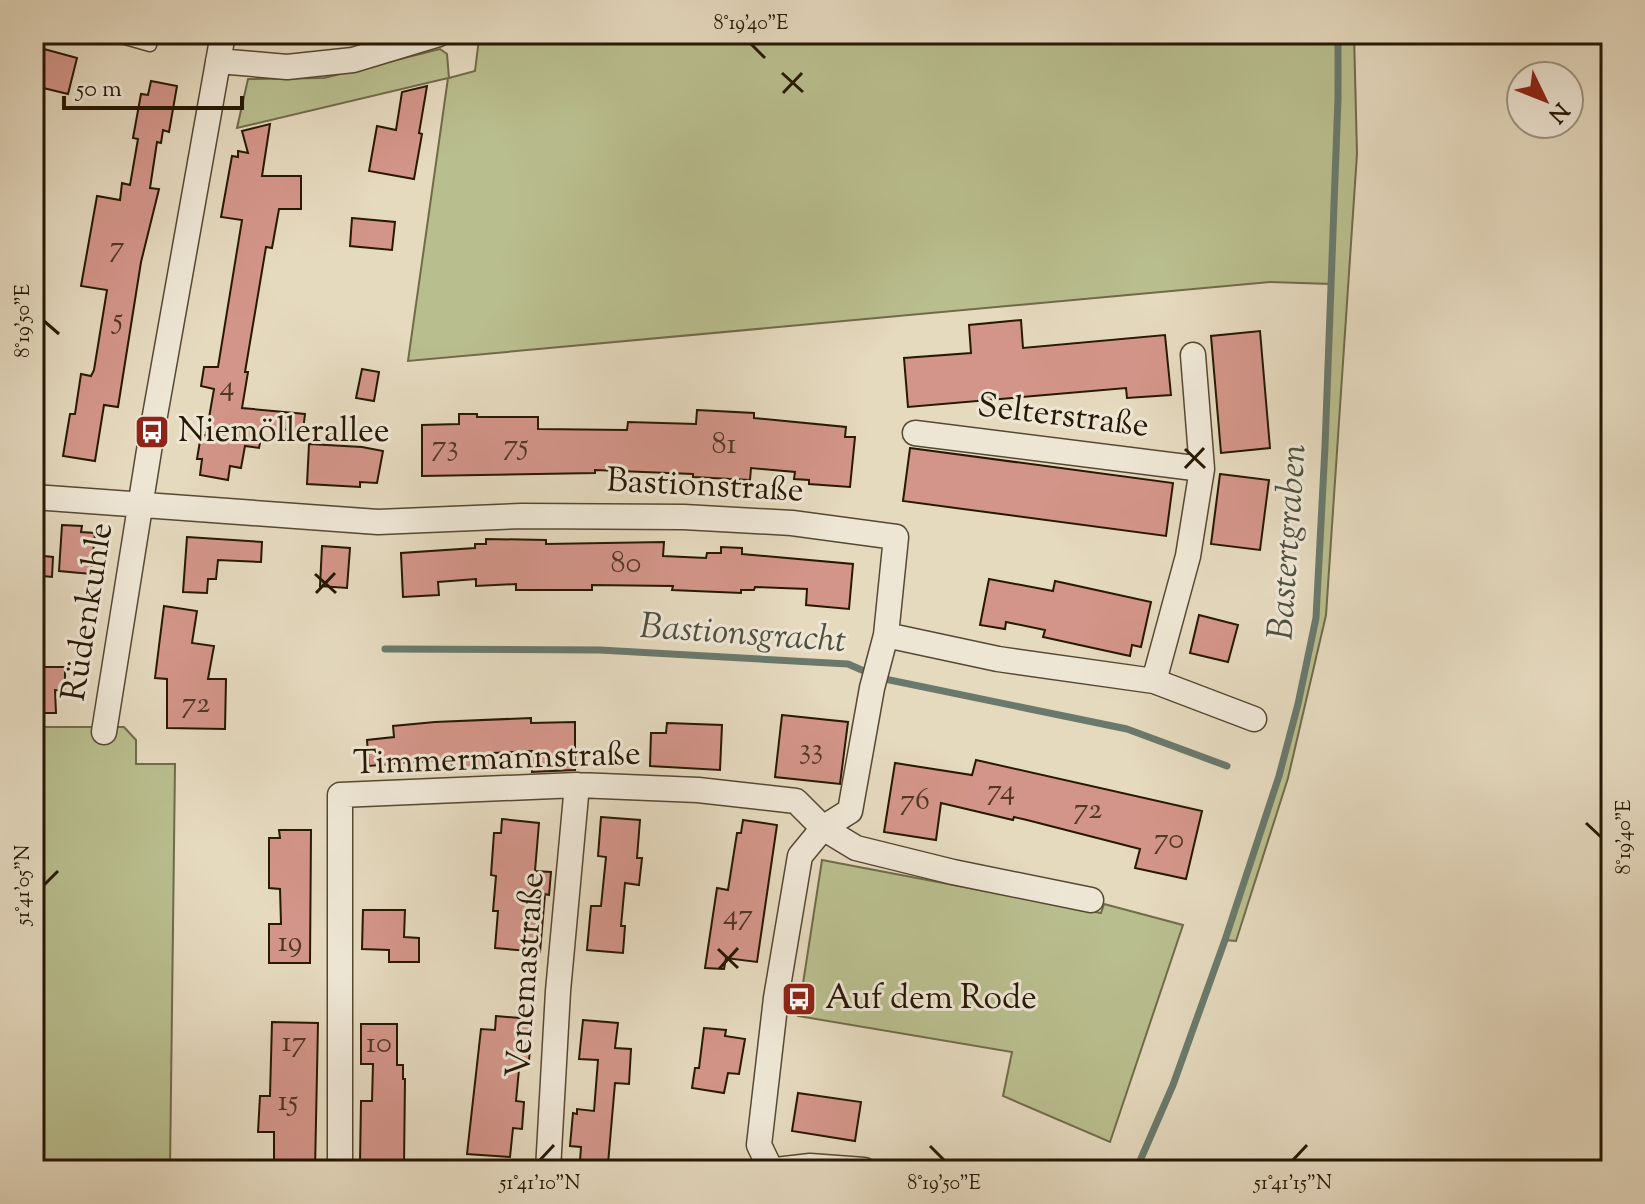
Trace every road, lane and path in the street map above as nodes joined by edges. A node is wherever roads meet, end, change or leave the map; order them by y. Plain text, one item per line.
1 (111, 34) edge
2 (223, 34) edge
3 (439, 34) edge
4 (150, 45) dead end
5 (218, 61) junction
6 (1193, 355) dead end
7 (915, 433) dead end
8 (1202, 469) junction
9 (34, 497) edge
10 (141, 503) junction
11 (886, 635) junction
12 (1154, 681) junction
13 (1254, 719) dead end
14 (104, 732) dead end
15 (577, 785) junction
16 (823, 828) junction
17 (1091, 900) dead end
18 (340, 1170) edge
19 (548, 1170) edge
20 (774, 1170) edge
21 (864, 1170) edge

1 - 4 lane
2 - 5 street
3 - 5 street
5 - 10 street
6 - 8 street, Selterstraße
7 - 8 street, Selterstraße
8 - 12 street, Selterstraße
9 - 10 street, Bastionstraße
10 - 11 street, Bastionstraße
10 - 14 street, Rüdenkuhle
11 - 12 street
11 - 16 street
12 - 13 street
15 - 16 street, Timmermannstraße
15 - 18 street, Timmermannstraße
15 - 19 street, Venemastraße
16 - 17 street, Timmermannstraße
16 - 20 street
20 - 21 street

